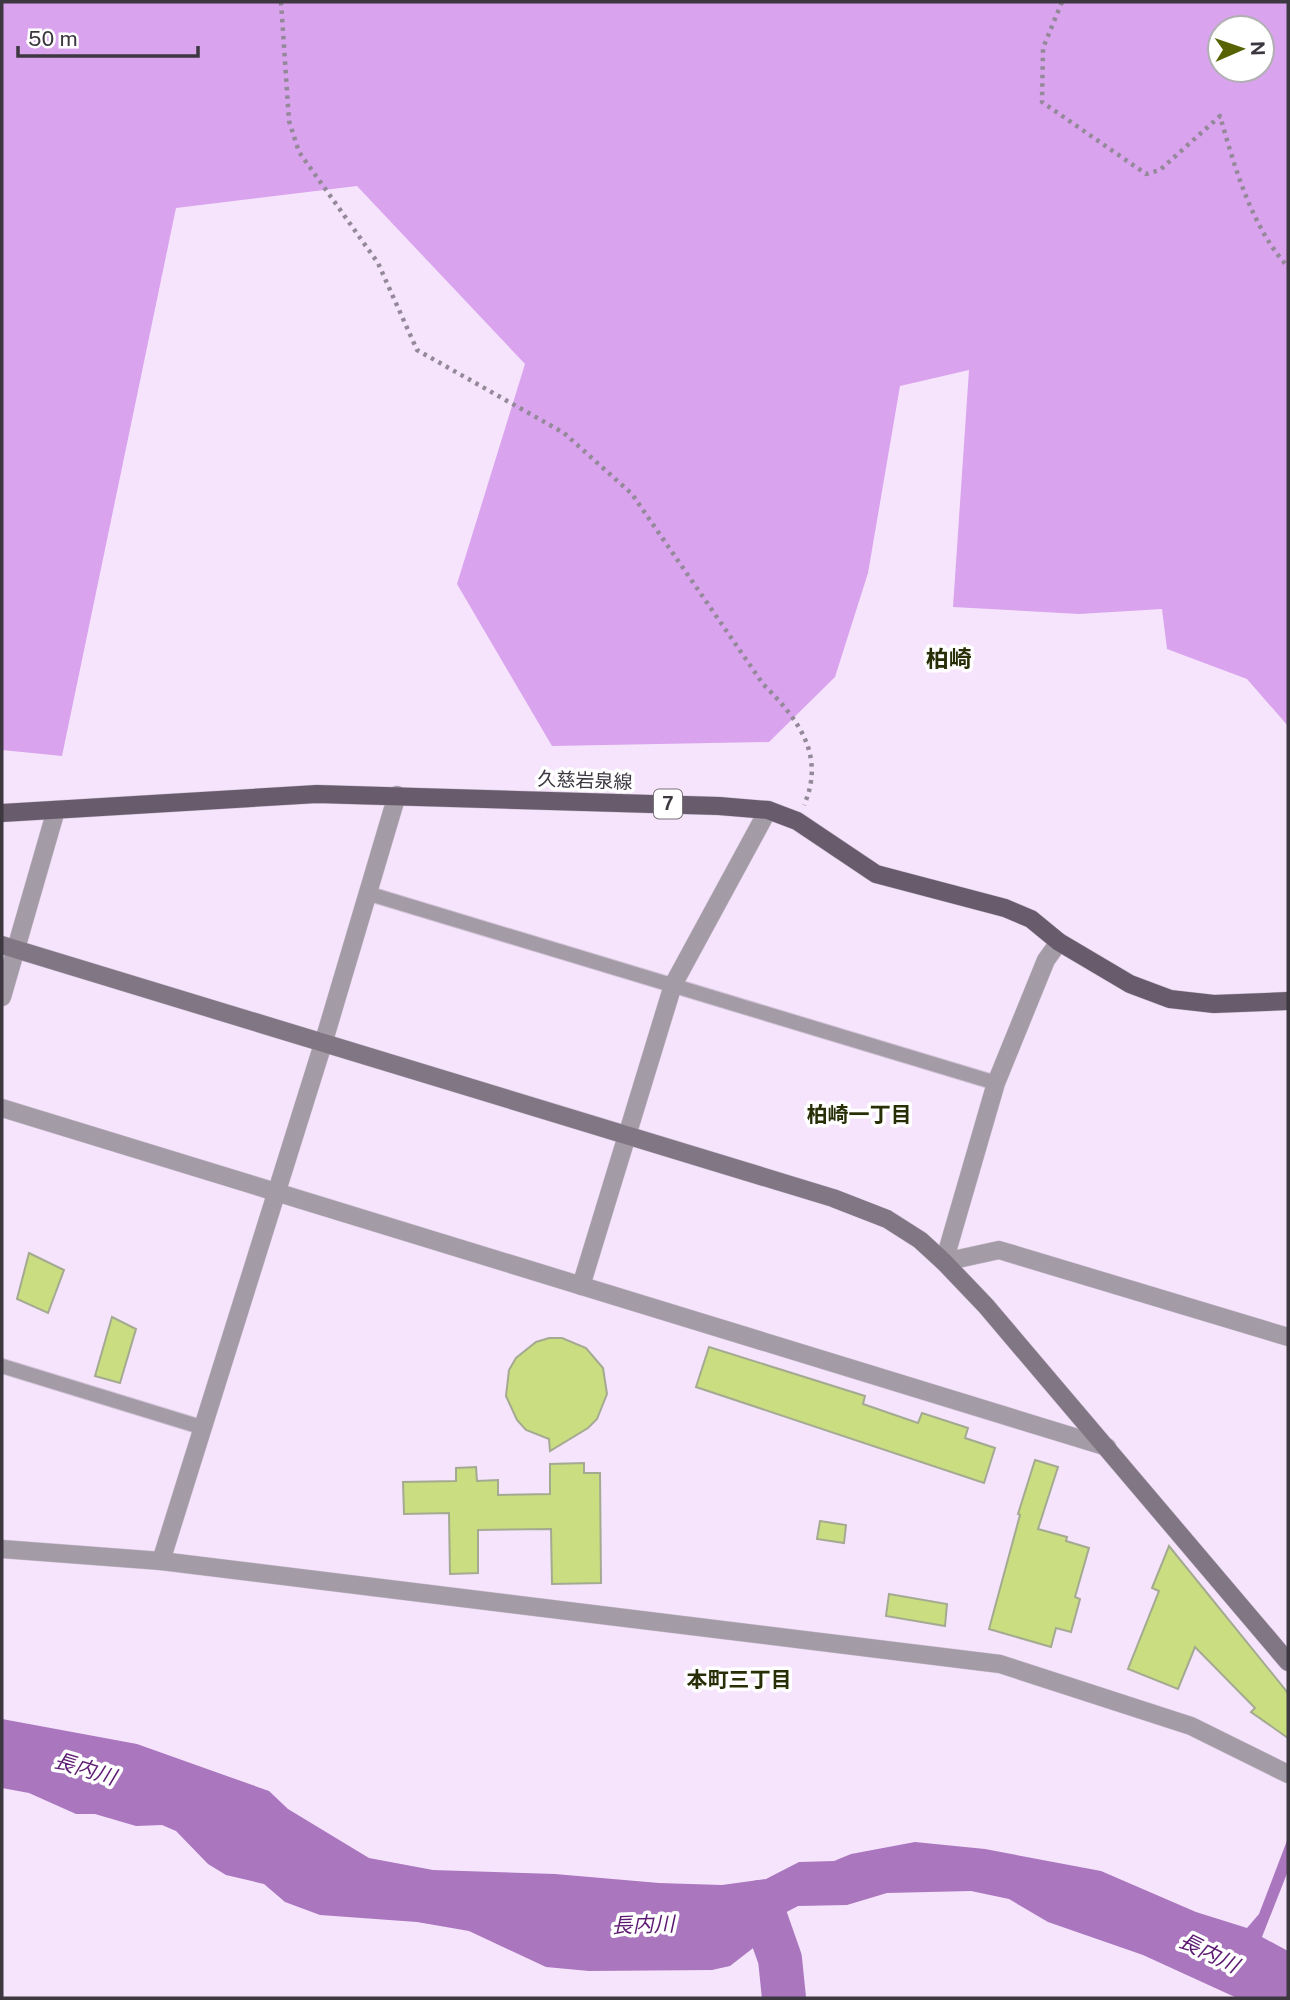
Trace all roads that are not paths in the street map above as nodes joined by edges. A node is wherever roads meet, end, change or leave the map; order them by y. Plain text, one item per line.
1 (397, 795) junction
2 (56, 810) junction
3 (768, 810) junction
4 (2, 813) edge
5 (370, 894) junction
6 (1059, 942) junction
7 (9, 947) edge
8 (673, 985) junction
9 (2, 997) edge
10 (1288, 1001) edge
11 (323, 1045) junction
12 (996, 1083) junction
13 (2, 1108) edge
14 (627, 1136) junction
15 (276, 1192) junction
16 (944, 1262) junction
17 (581, 1286) junction
18 (1288, 1336) edge
19 (2, 1366) edge
20 (204, 1428) junction
21 (1107, 1447) junction
22 (2, 1549) edge
23 (161, 1561) junction
24 (1288, 1662) edge
25 (1288, 1774) edge

1 - 2 main road, 久慈岩泉線 / 7
1 - 3 main road, 久慈岩泉線 / 7
1 - 5 street
2 - 4 main road, 久慈岩泉線 / 7
2 - 7 street
3 - 6 main road, 久慈岩泉線 / 7
3 - 8 street
5 - 8 lane
5 - 11 street
6 - 10 main road, 久慈岩泉線 / 7
6 - 12 street
7 - 9 street
7 - 11 street
8 - 12 lane
8 - 14 street
11 - 14 street
11 - 15 street
12 - 16 street
13 - 15 street
14 - 16 street
14 - 17 street
15 - 17 street
15 - 20 street
16 - 18 street
16 - 21 street
17 - 21 street
19 - 20 lane
20 - 23 street
21 - 24 street
22 - 23 street
23 - 25 street

